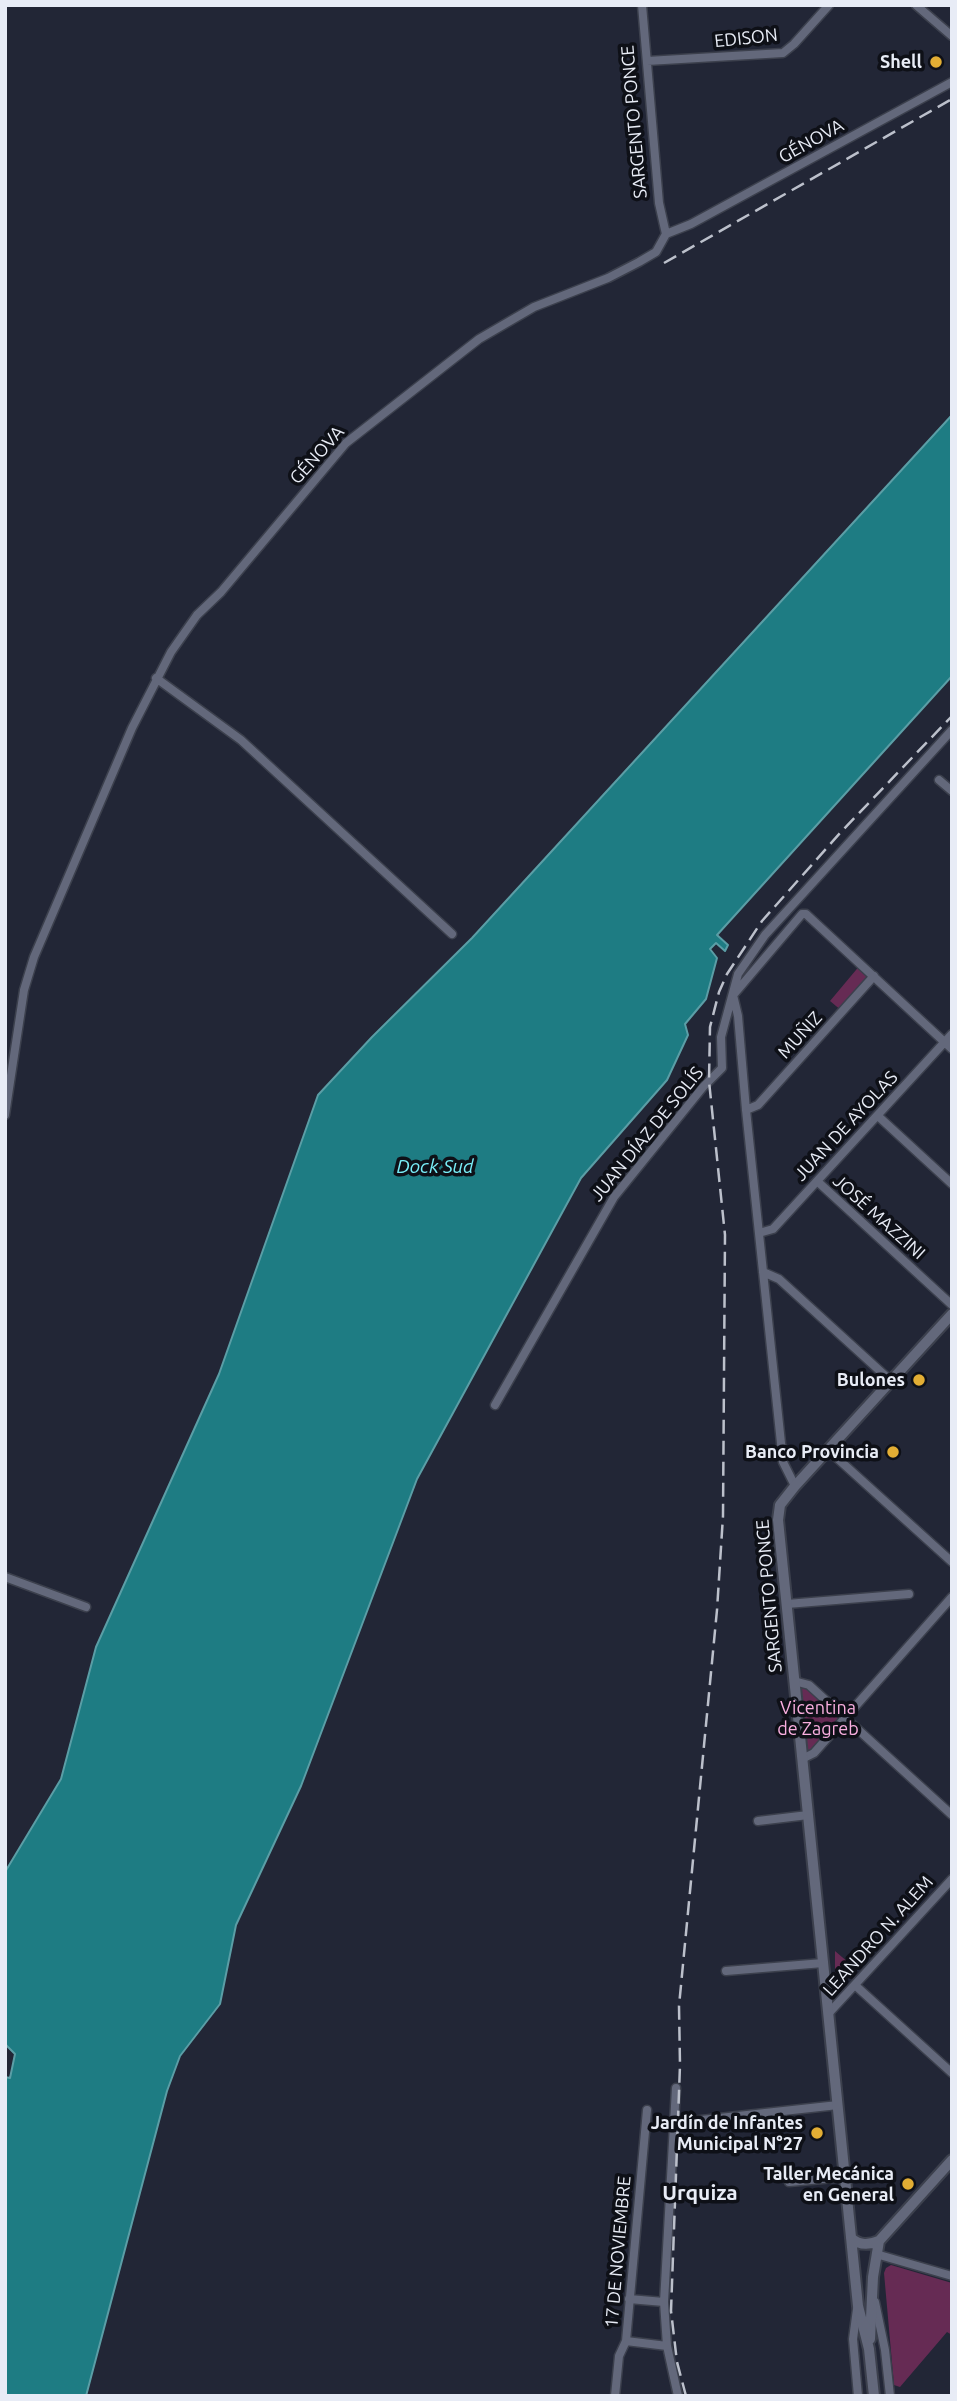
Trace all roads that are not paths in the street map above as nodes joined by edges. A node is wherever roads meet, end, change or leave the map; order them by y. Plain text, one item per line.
1 (642, 5) edge
2 (829, 5) edge
3 (916, 5) edge
4 (952, 36) edge
5 (647, 61) junction
6 (952, 82) edge
7 (666, 234) junction
8 (156, 678) junction
9 (952, 730) edge
10 (939, 779) dead end
11 (952, 791) edge
12 (452, 934) dead end
13 (873, 976) junction
14 (733, 995) junction
15 (952, 1034) edge
16 (944, 1042) junction
17 (952, 1049) edge
18 (746, 1110) junction
19 (5, 1115) edge
20 (877, 1116) junction
21 (817, 1181) junction
22 (952, 1184) edge
23 (759, 1233) junction
24 (763, 1272) junction
25 (952, 1305) edge
26 (952, 1314) edge
27 (891, 1381) junction
28 (495, 1405) dead end
29 (827, 1449) junction
30 (794, 1486) junction
31 (952, 1562) edge
32 (5, 1577) edge
33 (909, 1594) dead end
34 (952, 1597) edge
35 (787, 1604) junction
36 (86, 1607) dead end
37 (794, 1681) junction
38 (845, 1718) junction
39 (802, 1759) junction
40 (808, 1815) junction
41 (952, 1815) edge
42 (758, 1821) dead end
43 (952, 1879) edge
44 (823, 1962) junction
45 (726, 1971) dead end
46 (856, 1986) junction
47 (828, 2014) junction
48 (952, 2073) edge
49 (676, 2088) dead end
50 (838, 2105) junction
51 (648, 2110) dead end
52 (674, 2123) junction
53 (952, 2160) edge
54 (845, 2178) junction
55 (789, 2182) dead end
56 (851, 2238) junction
57 (879, 2241) junction
58 (876, 2254) junction
59 (952, 2276) edge
60 (873, 2295) junction
61 (629, 2299) junction
62 (664, 2302) junction
63 (858, 2306) junction
64 (626, 2341) junction
65 (667, 2346) junction
66 (869, 2349) junction
67 (615, 2396) edge
68 (678, 2396) edge
69 (858, 2396) edge
70 (874, 2396) edge
71 (890, 2396) edge

1 - 5 street, SARGENTO PONCE
2 - 5 street, EDISON
3 - 4 street
5 - 7 street, SARGENTO PONCE
6 - 7 street, GÉNOVA
7 - 8 street, GÉNOVA
8 - 12 street
8 - 19 street, GÉNOVA
9 - 14 street, JUAN DÍAZ DE SOLÍS
10 - 11 street
13 - 14 street
13 - 16 street
13 - 18 street, MUÑIZ
14 - 18 street
14 - 28 street, JUAN DÍAZ DE SOLÍS
15 - 16 street, JUAN DE AYOLAS
16 - 17 street
16 - 20 street, JUAN DE AYOLAS
18 - 23 street
20 - 21 street, JUAN DE AYOLAS
20 - 22 street
21 - 23 street, JUAN DE AYOLAS
21 - 25 street, JOSÉ MAZZINI
23 - 24 street
24 - 27 street
24 - 30 street
26 - 27 main road, SARGENTO PONCE
27 - 29 main road, SARGENTO PONCE
29 - 30 main road, SARGENTO PONCE
29 - 31 street
30 - 35 main road, SARGENTO PONCE
32 - 36 street
33 - 35 street
34 - 38 street
35 - 37 main road, SARGENTO PONCE
37 - 38 street
37 - 39 main road, SARGENTO PONCE
38 - 39 street
38 - 41 street
39 - 40 main road, SARGENTO PONCE
40 - 42 street
40 - 44 main road, SARGENTO PONCE
43 - 46 street, LEANDRO N. ALEM
44 - 45 street
44 - 47 main road, SARGENTO PONCE
46 - 47 street, LEANDRO N. ALEM
46 - 48 street
47 - 50 main road, SARGENTO PONCE
49 - 52 street
50 - 52 street
50 - 54 main road, SARGENTO PONCE
51 - 61 street, 17 DE NOVIEMBRE
52 - 62 street
53 - 57 main road
54 - 55 street
54 - 56 main road, SARGENTO PONCE
56 - 57 main road
56 - 63 main road, SARGENTO PONCE
57 - 58 main road
58 - 59 street
58 - 60 main road
60 - 66 main road
60 - 71 street
61 - 62 street
61 - 64 street, 17 DE NOVIEMBRE
62 - 65 street
63 - 66 main road, SARGENTO PONCE
63 - 69 street
64 - 65 street
64 - 67 street, 17 DE NOVIEMBRE
65 - 68 street
66 - 70 main road

